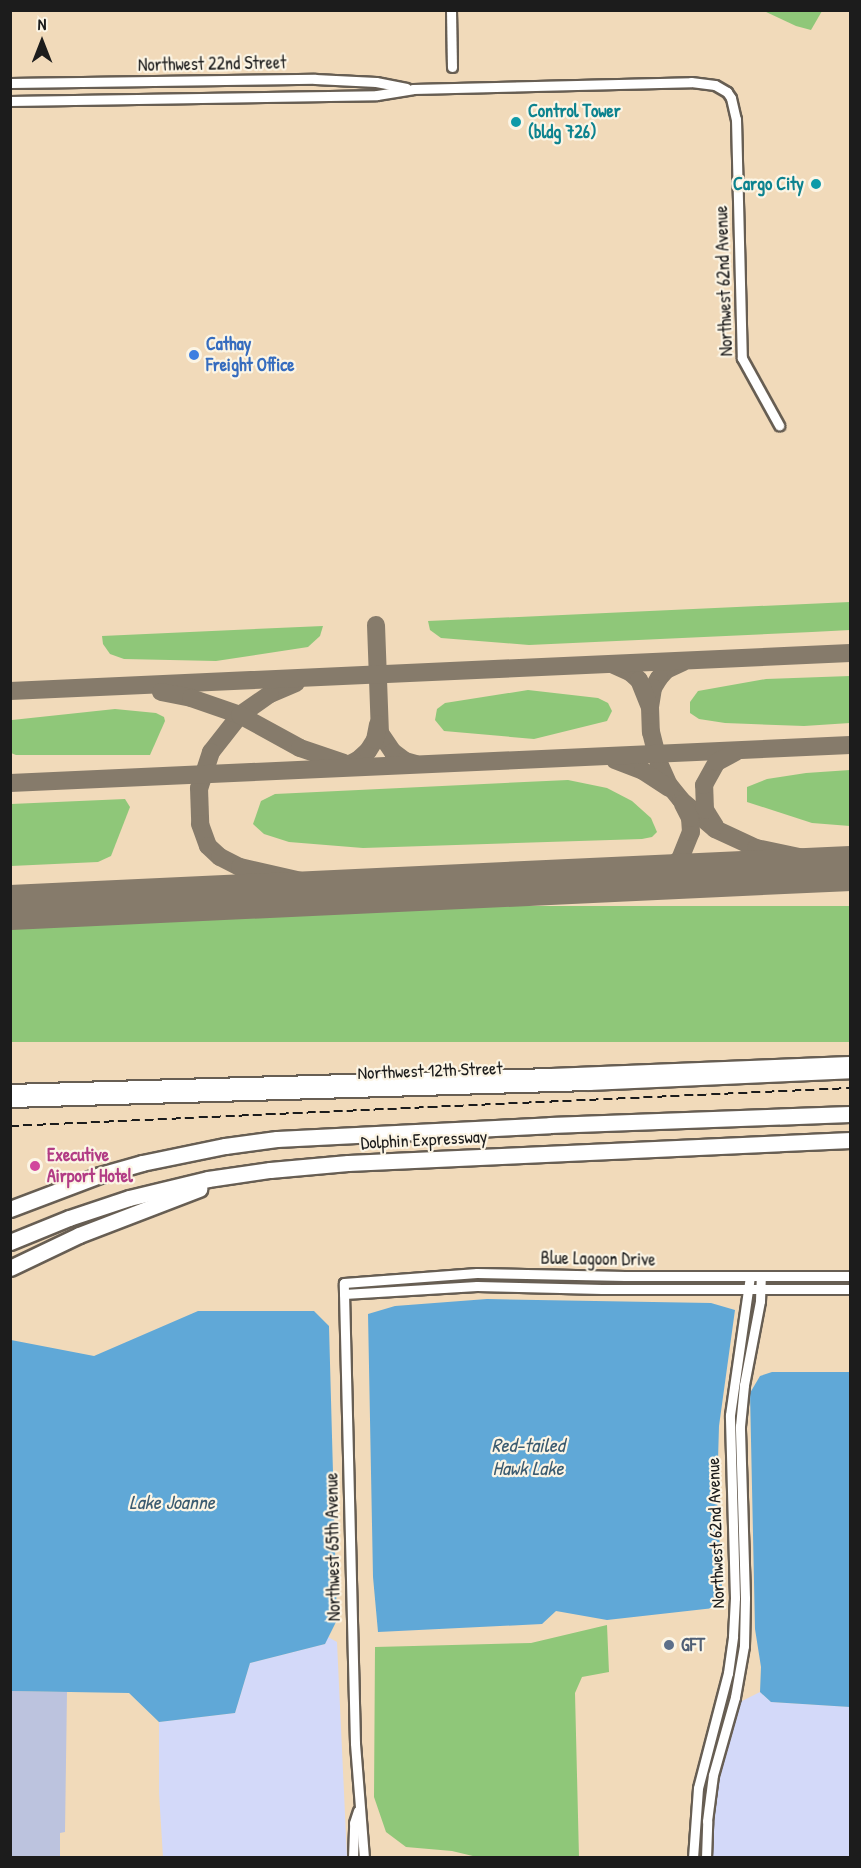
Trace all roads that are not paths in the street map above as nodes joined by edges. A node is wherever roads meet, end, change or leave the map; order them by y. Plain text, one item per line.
1 (452, 10) edge
2 (452, 67) dead end
3 (10, 83) edge
4 (413, 89) junction
5 (727, 92) joint
6 (10, 101) edge
7 (778, 425) dead end
8 (850, 1063) edge
9 (850, 1072) edge
10 (10, 1091) edge
11 (10, 1101) edge
12 (850, 1114) edge
13 (850, 1140) edge
14 (244, 1173) junction
15 (10, 1209) edge
16 (10, 1242) edge
17 (10, 1268) edge
18 (750, 1276) junction
19 (761, 1276) junction
20 (850, 1276) edge
21 (344, 1283) joint
22 (749, 1289) junction
23 (761, 1289) junction
24 (850, 1289) edge
25 (344, 1294) junction
26 (358, 1810) junction
27 (353, 1857) edge
28 (364, 1857) edge
29 (693, 1857) edge
30 (706, 1857) edge

1 - 2 street
3 - 4 street, Northwest 22nd Street
4 - 5 street, Northwest 22nd Street
4 - 6 street, Northwest 22nd Street
5 - 7 street, Northwest 62nd Avenue
8 - 10 main road, Northwest 12th Street
9 - 11 main road, Northwest 12th Street
12 - 15 highway, Dolphin Expressway
13 - 14 highway, Dolphin Expressway
14 - 16 highway, Dolphin Expressway
14 - 17 highway
18 - 19 street, Blue Lagoon Drive
18 - 21 street, Blue Lagoon Drive
18 - 22 street, Northwest 62nd Avenue
19 - 20 street, Blue Lagoon Drive
19 - 23 street, Northwest 62nd Avenue
21 - 25 street, Northwest 65th Avenue
22 - 23 street, Blue Lagoon Drive
22 - 25 street, Blue Lagoon Drive
22 - 29 street, Northwest 62nd Avenue
23 - 24 street, Blue Lagoon Drive
23 - 30 street, Northwest 62nd Avenue
25 - 26 street, Northwest 65th Avenue
26 - 27 street, Northwest 65th Avenue
26 - 28 street, Northwest 65th Avenue

